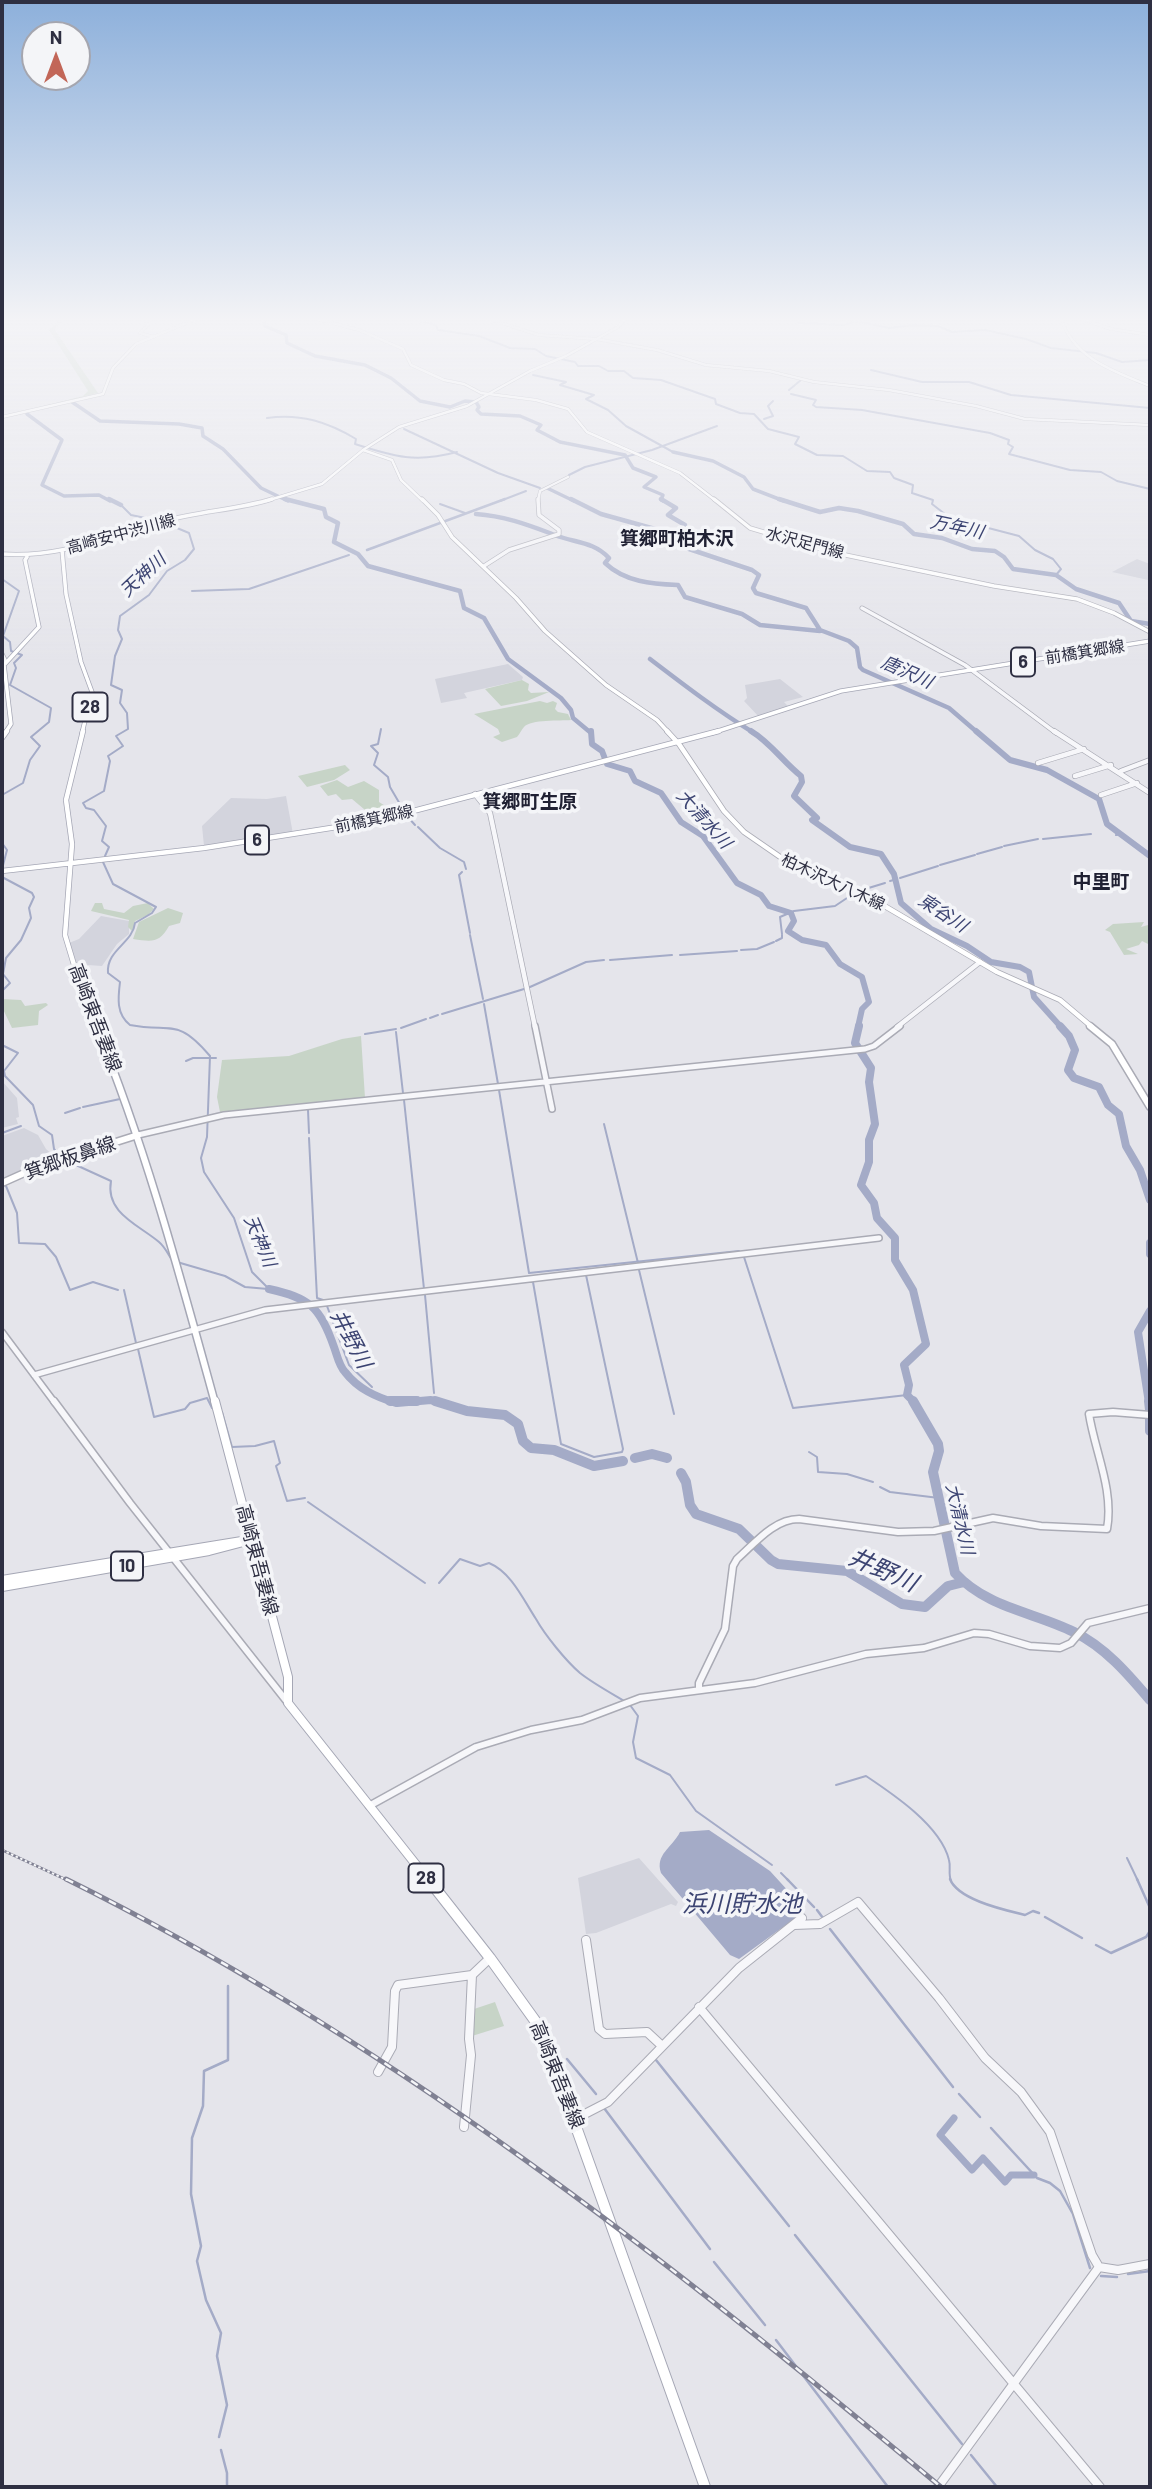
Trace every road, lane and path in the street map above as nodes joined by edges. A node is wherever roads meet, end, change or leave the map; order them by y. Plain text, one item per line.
1 (386, 435) edge
2 (594, 435) edge
3 (363, 450) junction
4 (568, 477) dead end
5 (62, 550) junction
6 (2, 554) edge
7 (27, 557) junction
8 (484, 566) junction
9 (862, 608) dead end
10 (1150, 632) edge
11 (1150, 641) edge
12 (2, 654) edge
13 (6, 662) junction
14 (971, 670) junction
15 (2, 738) edge
16 (677, 742) junction
17 (1084, 749) junction
18 (1150, 760) edge
19 (1038, 763) dead end
20 (1111, 765) junction
21 (1121, 771) junction
22 (1075, 776) dead end
23 (1137, 783) junction
24 (1150, 793) edge
25 (475, 794) junction
26 (1101, 794) dead end
27 (70, 863) junction
28 (2, 871) edge
29 (980, 962) junction
30 (546, 1081) junction
31 (1147, 1099) edge
32 (1150, 1107) edge
33 (552, 1109) dead end
34 (138, 1135) junction
35 (2, 1183) edge
36 (879, 1238) dead end
37 (194, 1329) junction
38 (2, 1332) edge
39 (34, 1375) junction
40 (1148, 1415) edge
41 (251, 1540) junction
42 (171, 1555) junction
43 (2, 1580) edge
44 (2, 1587) edge
45 (1150, 1608) edge
46 (699, 1689) junction
47 (288, 1703) junction
48 (369, 1807) junction
49 (802, 1918) dead end
50 (794, 1925) junction
51 (586, 1940) dead end
52 (490, 1958) junction
53 (472, 1975) junction
54 (699, 2007) junction
55 (661, 2045) junction
56 (378, 2072) dead end
57 (575, 2119) junction
58 (464, 2127) dead end
59 (1150, 2264) edge
60 (1099, 2267) junction
61 (1014, 2385) junction
62 (705, 2487) edge
63 (938, 2487) edge
64 (1100, 2487) edge

1 - 3 main road, 高崎安中渋川線
2 - 10 main road, 水沢足門線
3 - 5 main road, 高崎安中渋川線
3 - 8 main road, 柏木沢大八木線
4 - 8 street
5 - 7 main road, 高崎安中渋川線
5 - 27 main road, 高崎東吾妻線 / 28
6 - 7 main road
7 - 13 main road
8 - 16 main road, 柏木沢大八木線
9 - 14 street
11 - 14 main road, 前橋箕郷線 / 6
12 - 13 street
13 - 15 main road
14 - 16 main road, 前橋箕郷線 / 6
14 - 17 street
16 - 25 main road, 前橋箕郷線 / 6
16 - 29 main road, 柏木沢大八木線
17 - 19 street
17 - 20 street
18 - 21 street
20 - 21 street
20 - 22 street
21 - 23 street
23 - 24 street
23 - 26 street
25 - 27 main road, 前橋箕郷線 / 6
25 - 30 street
27 - 28 main road, 前橋箕郷線 / 6
27 - 34 main road, 高崎東吾妻線 / 28
29 - 30 street
29 - 31 main road, 柏木沢大八木線
30 - 33 street
30 - 34 street
31 - 32 main road, 柏木沢大八木線
34 - 35 main road, 箕郷板鼻線
34 - 37 main road, 高崎東吾妻線 / 28
36 - 37 street
37 - 39 street
37 - 41 main road, 高崎東吾妻線 / 28
38 - 39 street
39 - 42 street
40 - 46 street
41 - 42 main road, 10
41 - 47 main road, 高崎東吾妻線 / 28
42 - 43 main road, 10
42 - 44 main road, 10
42 - 47 street
45 - 46 street
46 - 48 street
47 - 48 main road, 高崎東吾妻線 / 28
48 - 52 main road, 高崎東吾妻線 / 28
49 - 50 street
50 - 54 street
50 - 60 street
51 - 55 street
52 - 53 street
52 - 57 main road, 高崎東吾妻線 / 28
53 - 56 street
53 - 58 street
54 - 55 street
54 - 61 street
55 - 57 street
57 - 62 main road, 高崎東吾妻線 / 28
59 - 60 street
60 - 61 street
61 - 63 street
61 - 64 street

